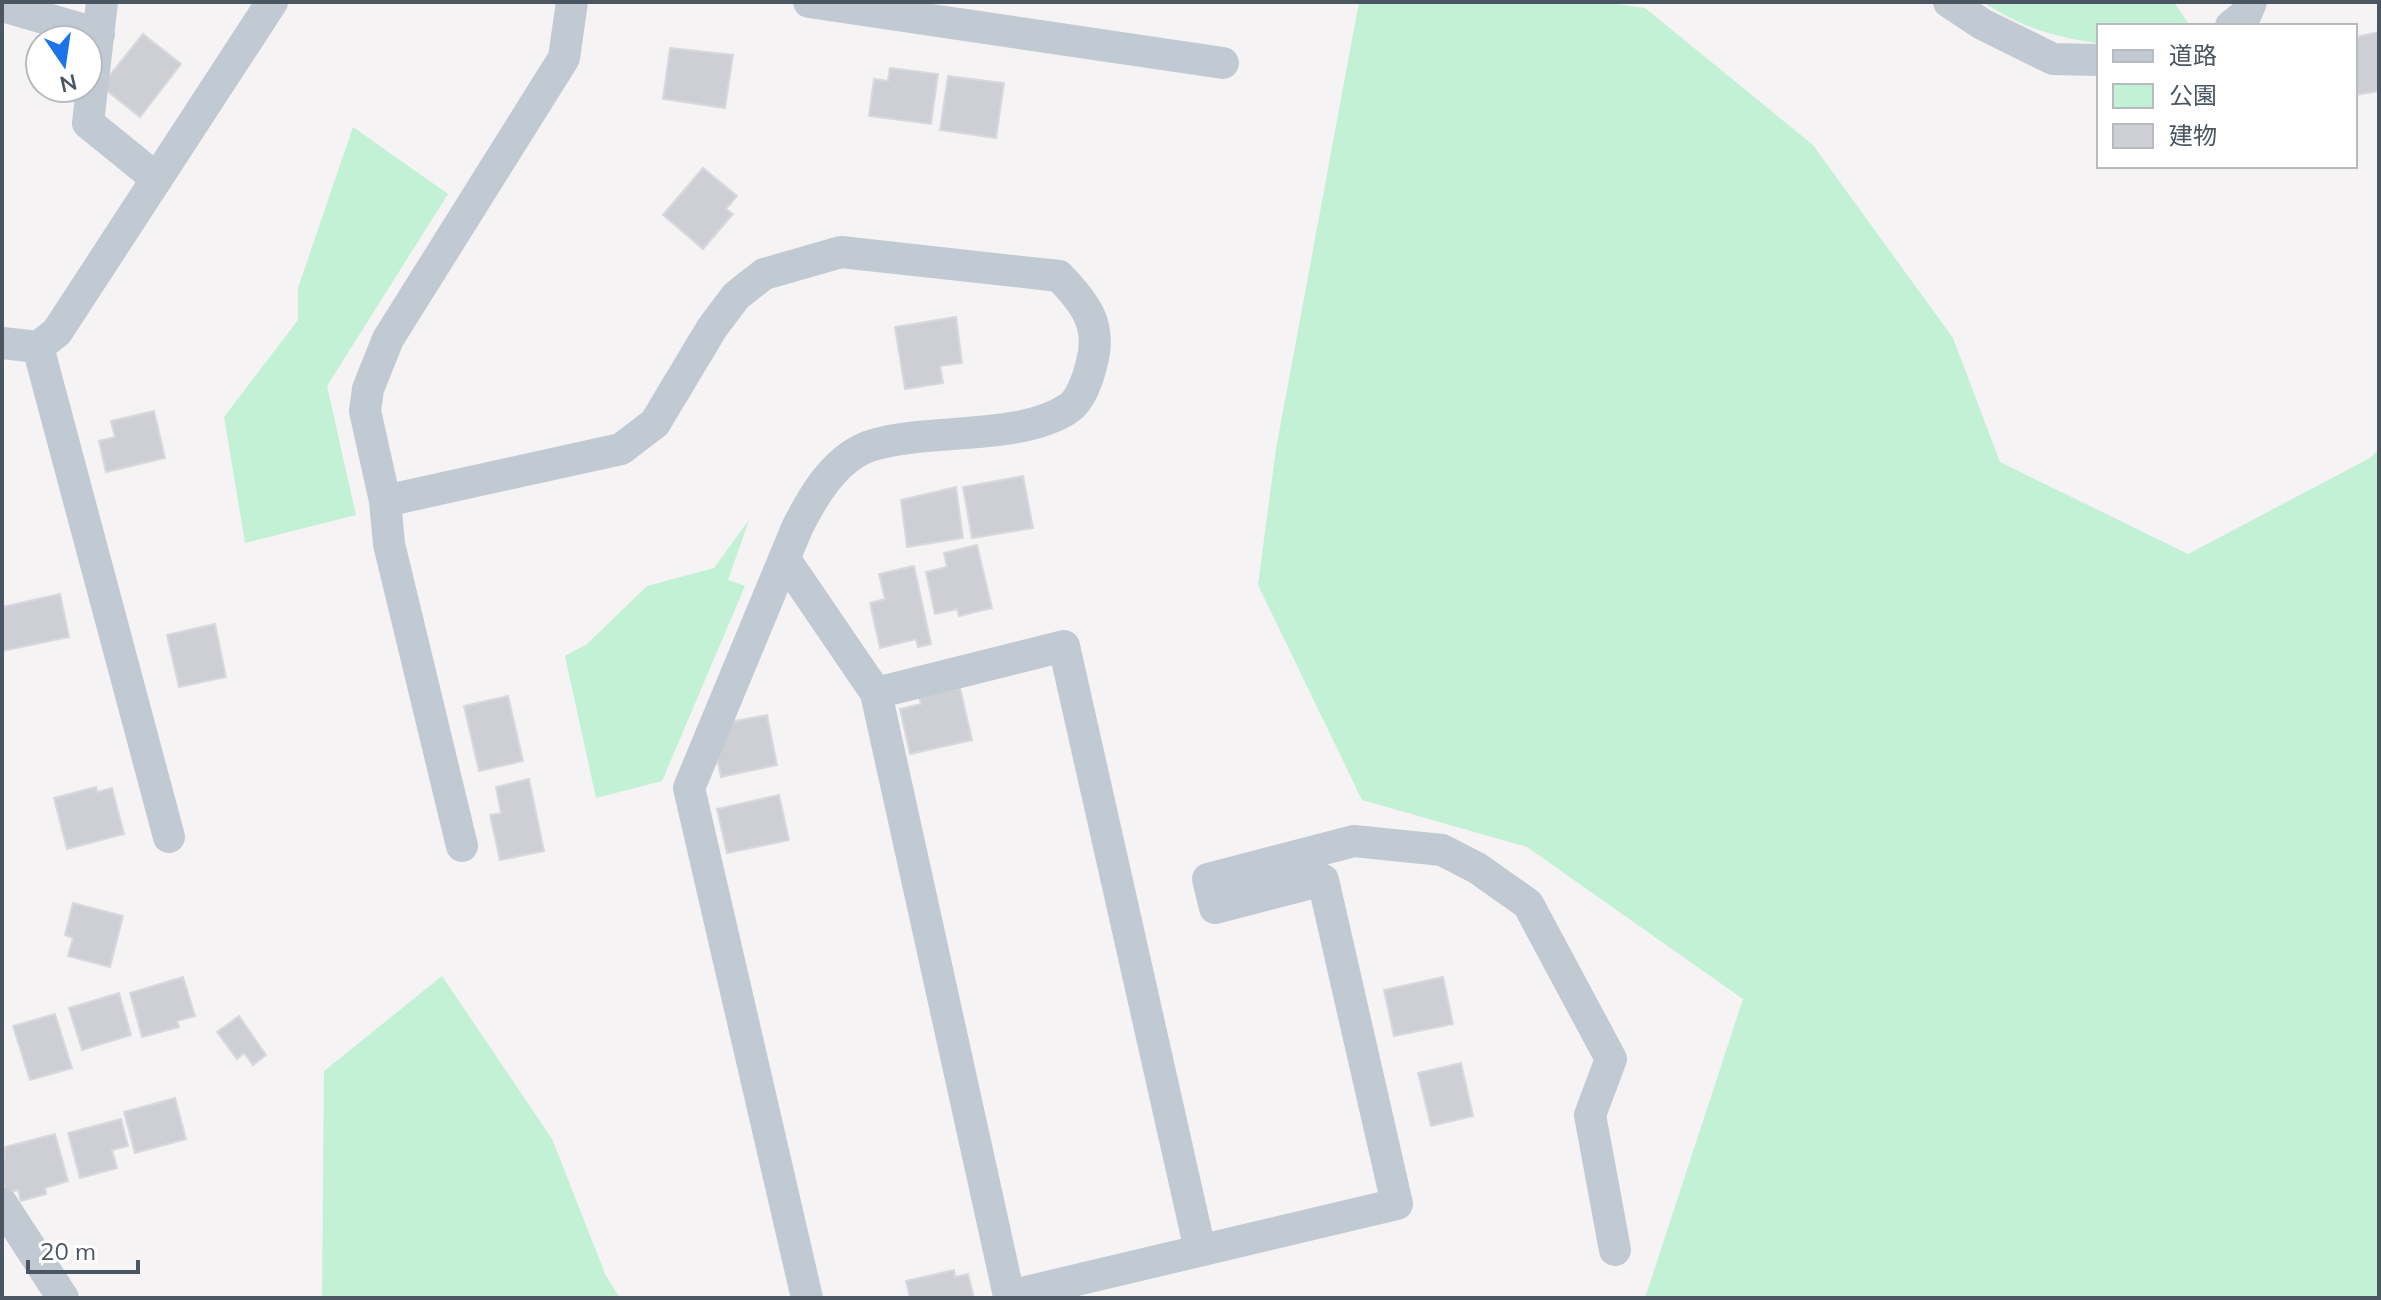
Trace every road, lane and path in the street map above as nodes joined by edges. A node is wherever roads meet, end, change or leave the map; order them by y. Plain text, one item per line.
1 (102, 2) edge
2 (272, 2) edge
3 (572, 2) edge
4 (809, 2) edge
5 (1949, 2) edge
6 (2251, 2) edge
7 (2, 6) edge
8 (64, 24) edge
9 (100, 24) edge
10 (2234, 24) edge
11 (2097, 60) edge
12 (1223, 63) dead end
13 (90, 104) edge
14 (157, 179) junction
15 (2, 343) edge
16 (38, 347) junction
17 (385, 501) junction
18 (786, 561) junction
19 (876, 693) junction
20 (169, 837) dead end
21 (462, 846) dead end
22 (2, 1204) edge
23 (1200, 1250) junction
24 (1615, 1250) dead end
25 (63, 1298) edge
26 (807, 1298) edge

1 - 9 street
2 - 14 street
3 - 17 street
4 - 12 street
5 - 11 street
6 - 10 street
7 - 8 street
13 - 14 street
14 - 16 street
15 - 16 street
16 - 20 street
17 - 18 street
17 - 21 street
18 - 19 street
18 - 26 street
19 - 23 street
19 - 23 street
22 - 25 street
23 - 24 street

